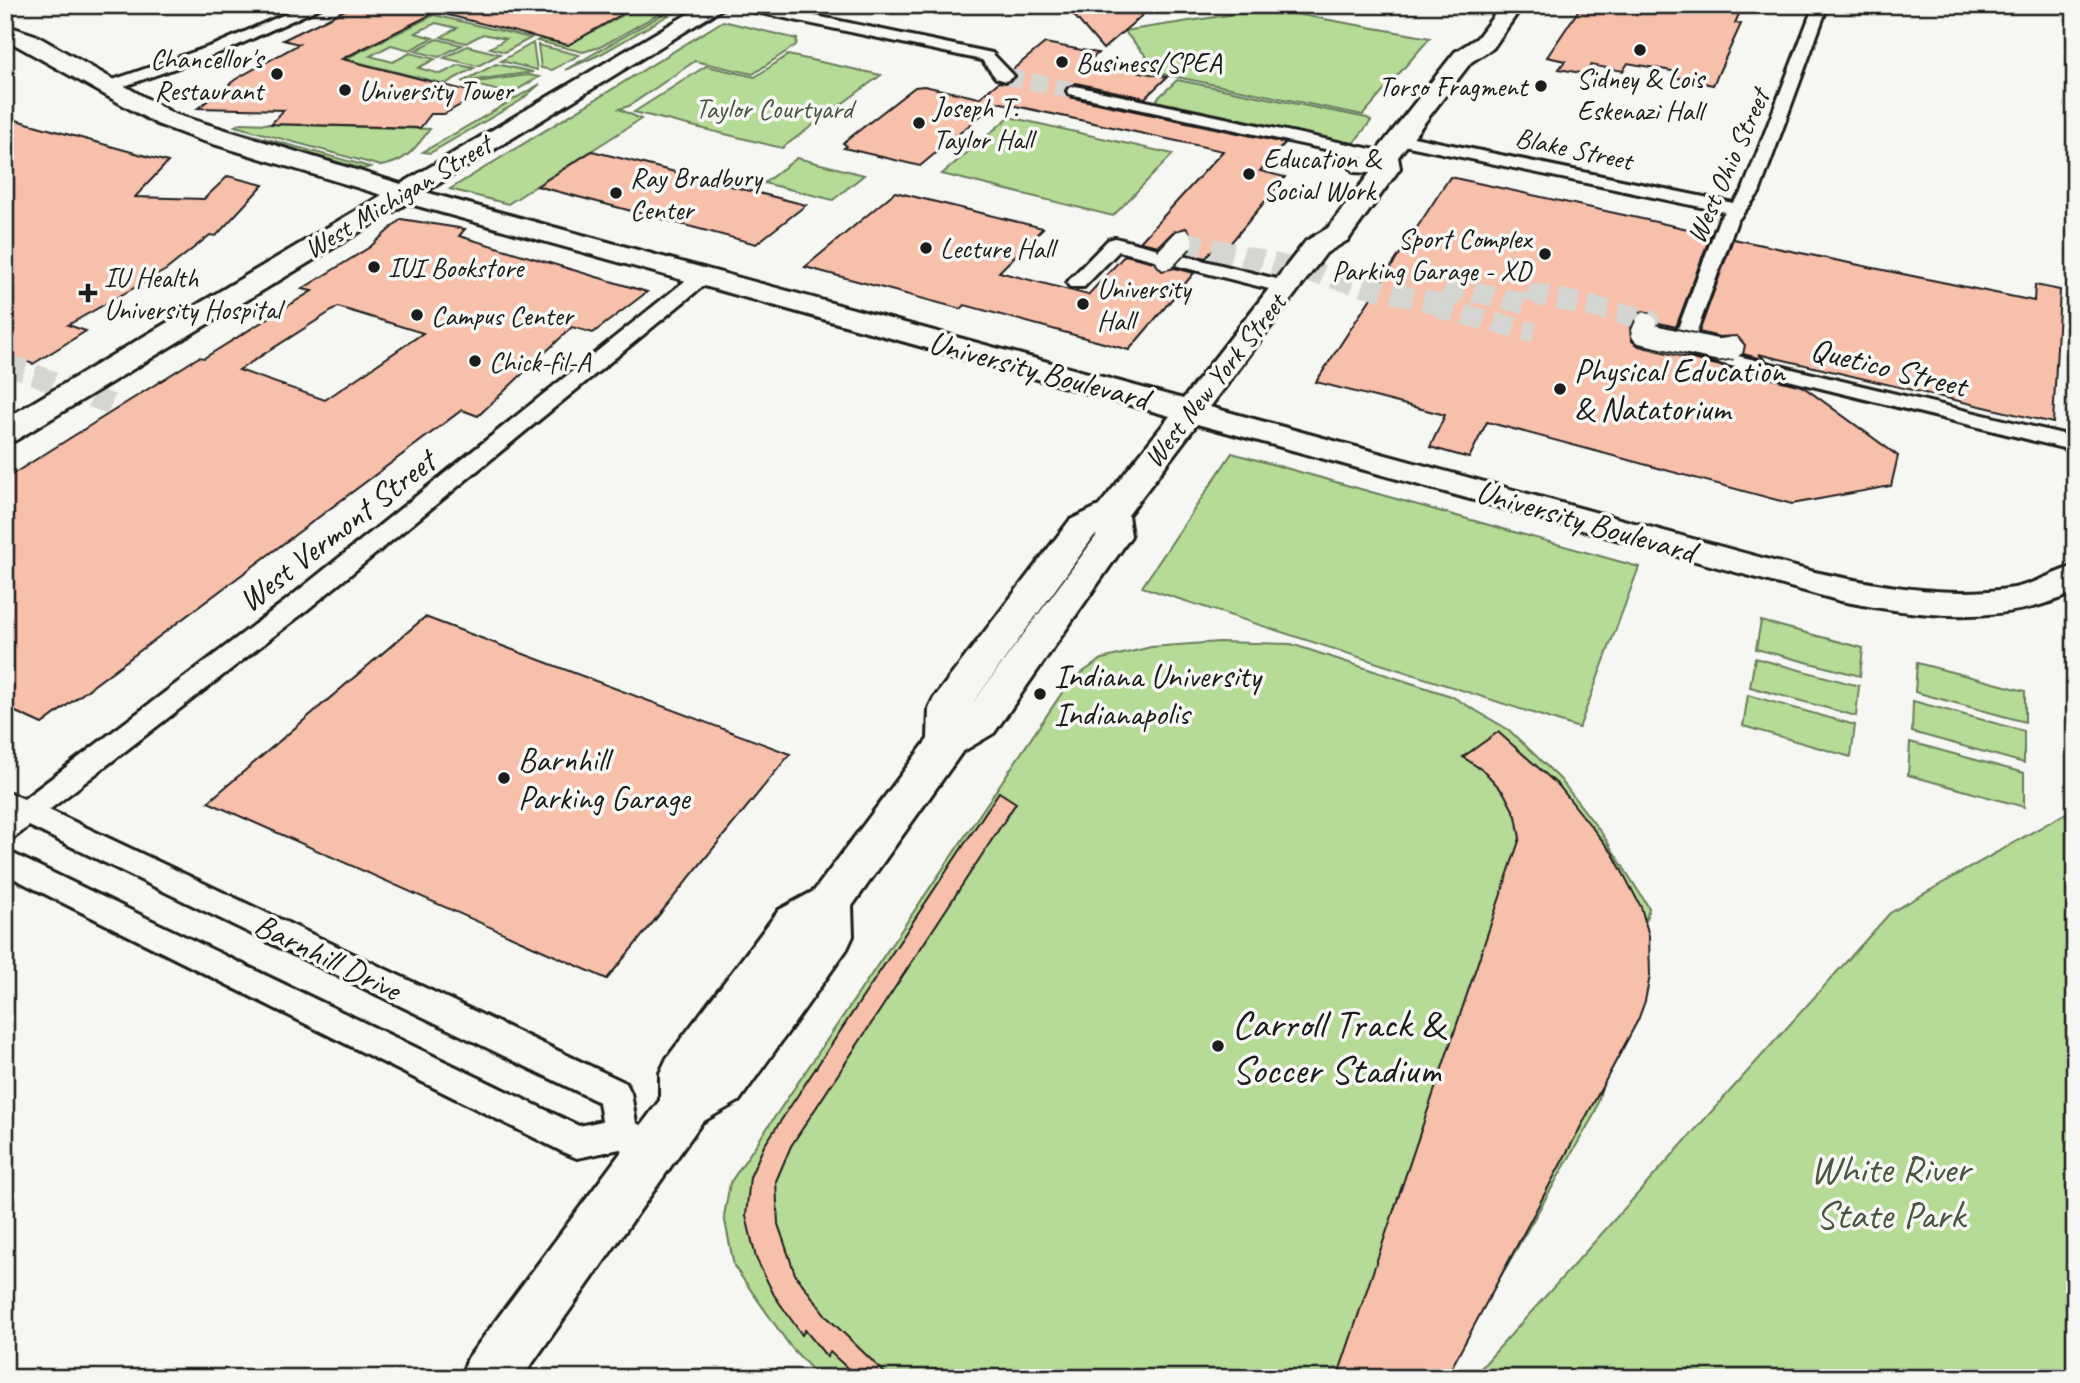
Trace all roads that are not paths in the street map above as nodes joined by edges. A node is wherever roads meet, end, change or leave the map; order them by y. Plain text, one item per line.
1 (319, 5) edge
2 (696, 5) edge
3 (718, 5) edge
4 (742, 5) edge
5 (1490, 5) edge
6 (1513, 5) edge
7 (1821, 5) edge
8 (5, 31) edge
9 (1463, 57) junction
10 (1006, 76) tunnel mouth
11 (107, 87) junction
12 (1075, 90) tunnel mouth
13 (1392, 148) junction
14 (394, 189) junction
15 (1738, 209) junction
16 (1182, 241) dead end
17 (1166, 258) dead end
18 (702, 277) junction
19 (1077, 283) dead end
20 (1285, 287) junction
21 (1646, 324) tunnel mouth
22 (1689, 347) joint
23 (1732, 348) dead end
24 (5, 407) edge
25 (1191, 411) junction
26 (5, 433) edge
27 (509, 435) joint
28 (2075, 444) edge
29 (2075, 578) edge
30 (13, 815) edge
31 (5, 861) edge
32 (638, 1140) junction
33 (488, 1378) edge

1 - 11 street
2 - 14 main road, West Michigan Street
3 - 14 main road, West Michigan Street
4 - 10 street
5 - 9 main road, West New York Street
6 - 9 main road, West New York Street
7 - 15 street, West Ohio Street
8 - 11 main road, University Boulevard
9 - 13 main road, West New York Street
11 - 14 main road, University Boulevard
12 - 13 street, Blake Street
13 - 15 street, Blake Street
13 - 20 main road, West New York Street
14 - 18 main road, University Boulevard
14 - 24 main road, West Michigan Street
14 - 26 main road, West Michigan Street
15 - 22 street, West Ohio Street
16 - 17 street, bridge
18 - 25 main road, University Boulevard
18 - 27 street, West Vermont Street
19 - 20 street
20 - 25 main road, West New York Street
21 - 23 street, bridge
22 - 28 street, Quetico Street
25 - 29 main road, University Boulevard
25 - 32 main road, West New York Street
27 - 30 street, West Vermont Street
30 - 32 street, Barnhill Drive
31 - 32 street, Barnhill Drive
32 - 33 main road, West New York Street

